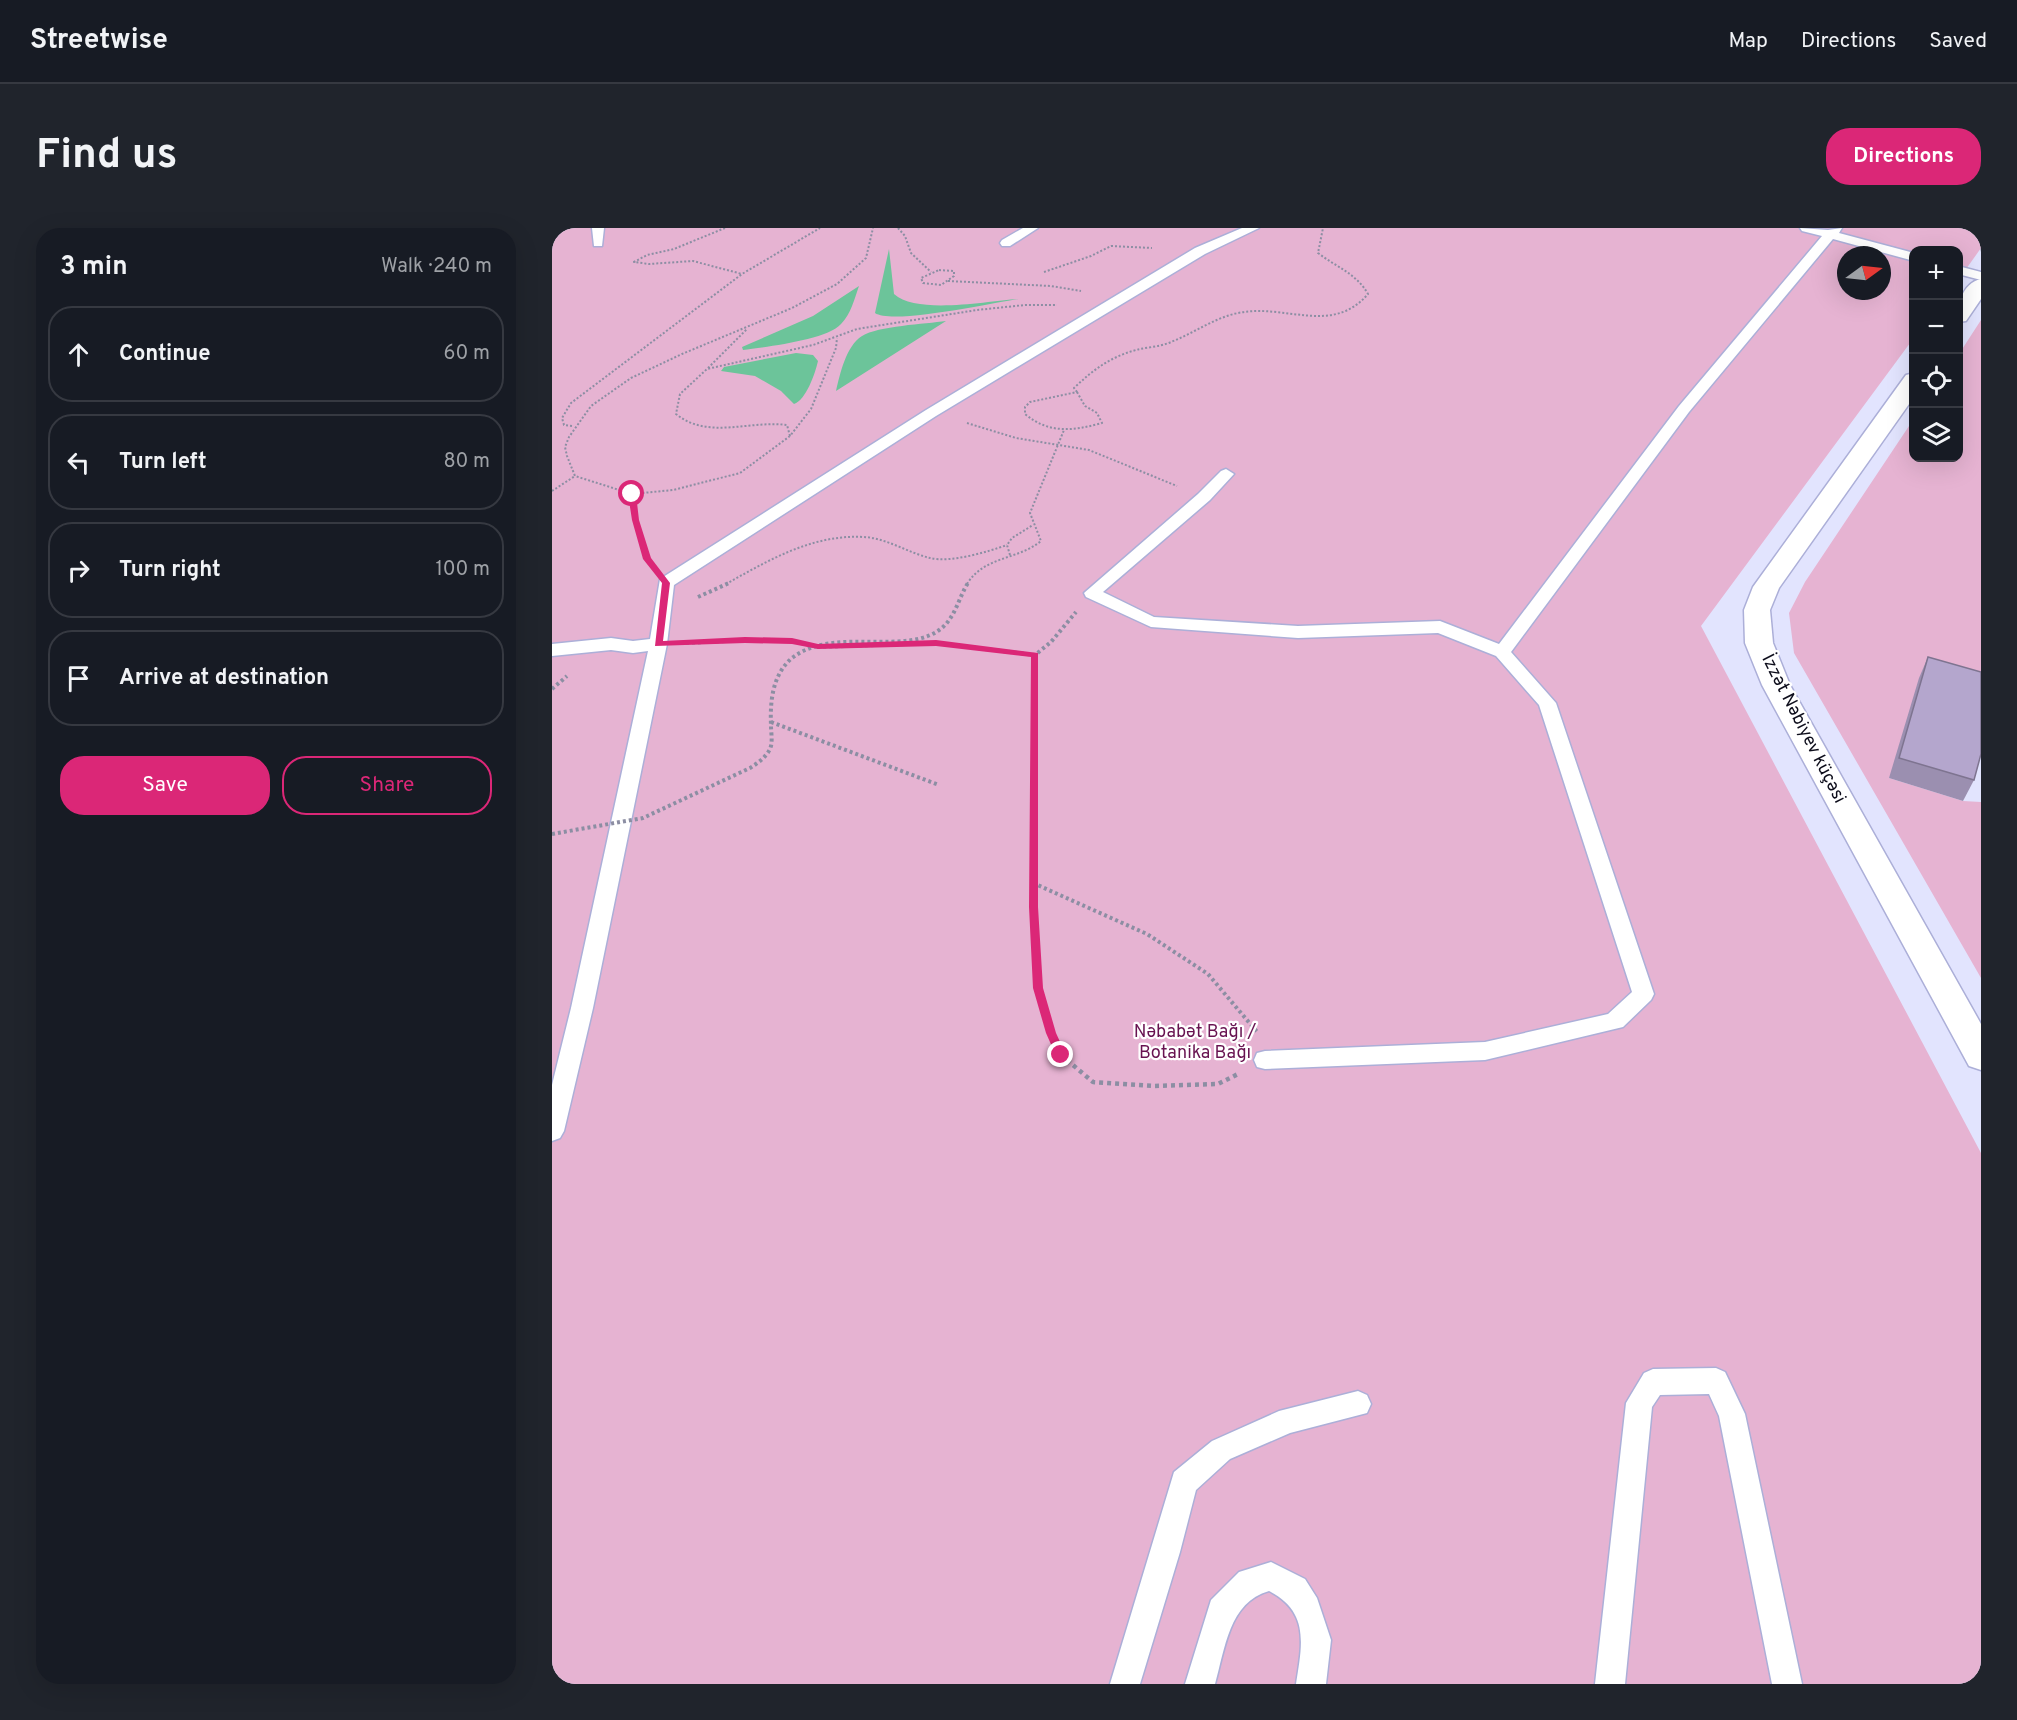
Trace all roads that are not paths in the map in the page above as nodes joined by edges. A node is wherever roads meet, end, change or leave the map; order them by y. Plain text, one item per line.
1 (598, 228) edge
2 (1032, 228) edge
3 (1253, 228) edge
4 (1806, 228) edge
5 (1833, 231) edge
6 (598, 243) dead end
7 (1006, 243) dead end
8 (1909, 255) edge
9 (1963, 271) edge
10 (1981, 276) edge
11 (1981, 285) edge
12 (1963, 310) edge
13 (1909, 387) edge
14 (1226, 474) dead end
15 (658, 644) junction
16 (552, 650) edge
17 (1502, 652) junction
18 (1981, 1056) edge
19 (1265, 1060) road end
20 (552, 1131) edge
21 (1358, 1404) dead end
22 (1125, 1684) edge
23 (1200, 1684) edge
24 (1311, 1684) edge
25 (1610, 1684) edge
26 (1787, 1684) edge

1 - 6 lane
2 - 7 lane
3 - 15 lane
4 - 5 lane
5 - 8 lane
5 - 17 lane
9 - 10 lane
11 - 12 main road
13 - 18 main road, İzzət Nəbiyev küçəsi
14 - 17 lane
15 - 16 lane
15 - 20 lane
17 - 19 lane
21 - 22 lane
23 - 24 lane
25 - 26 lane

